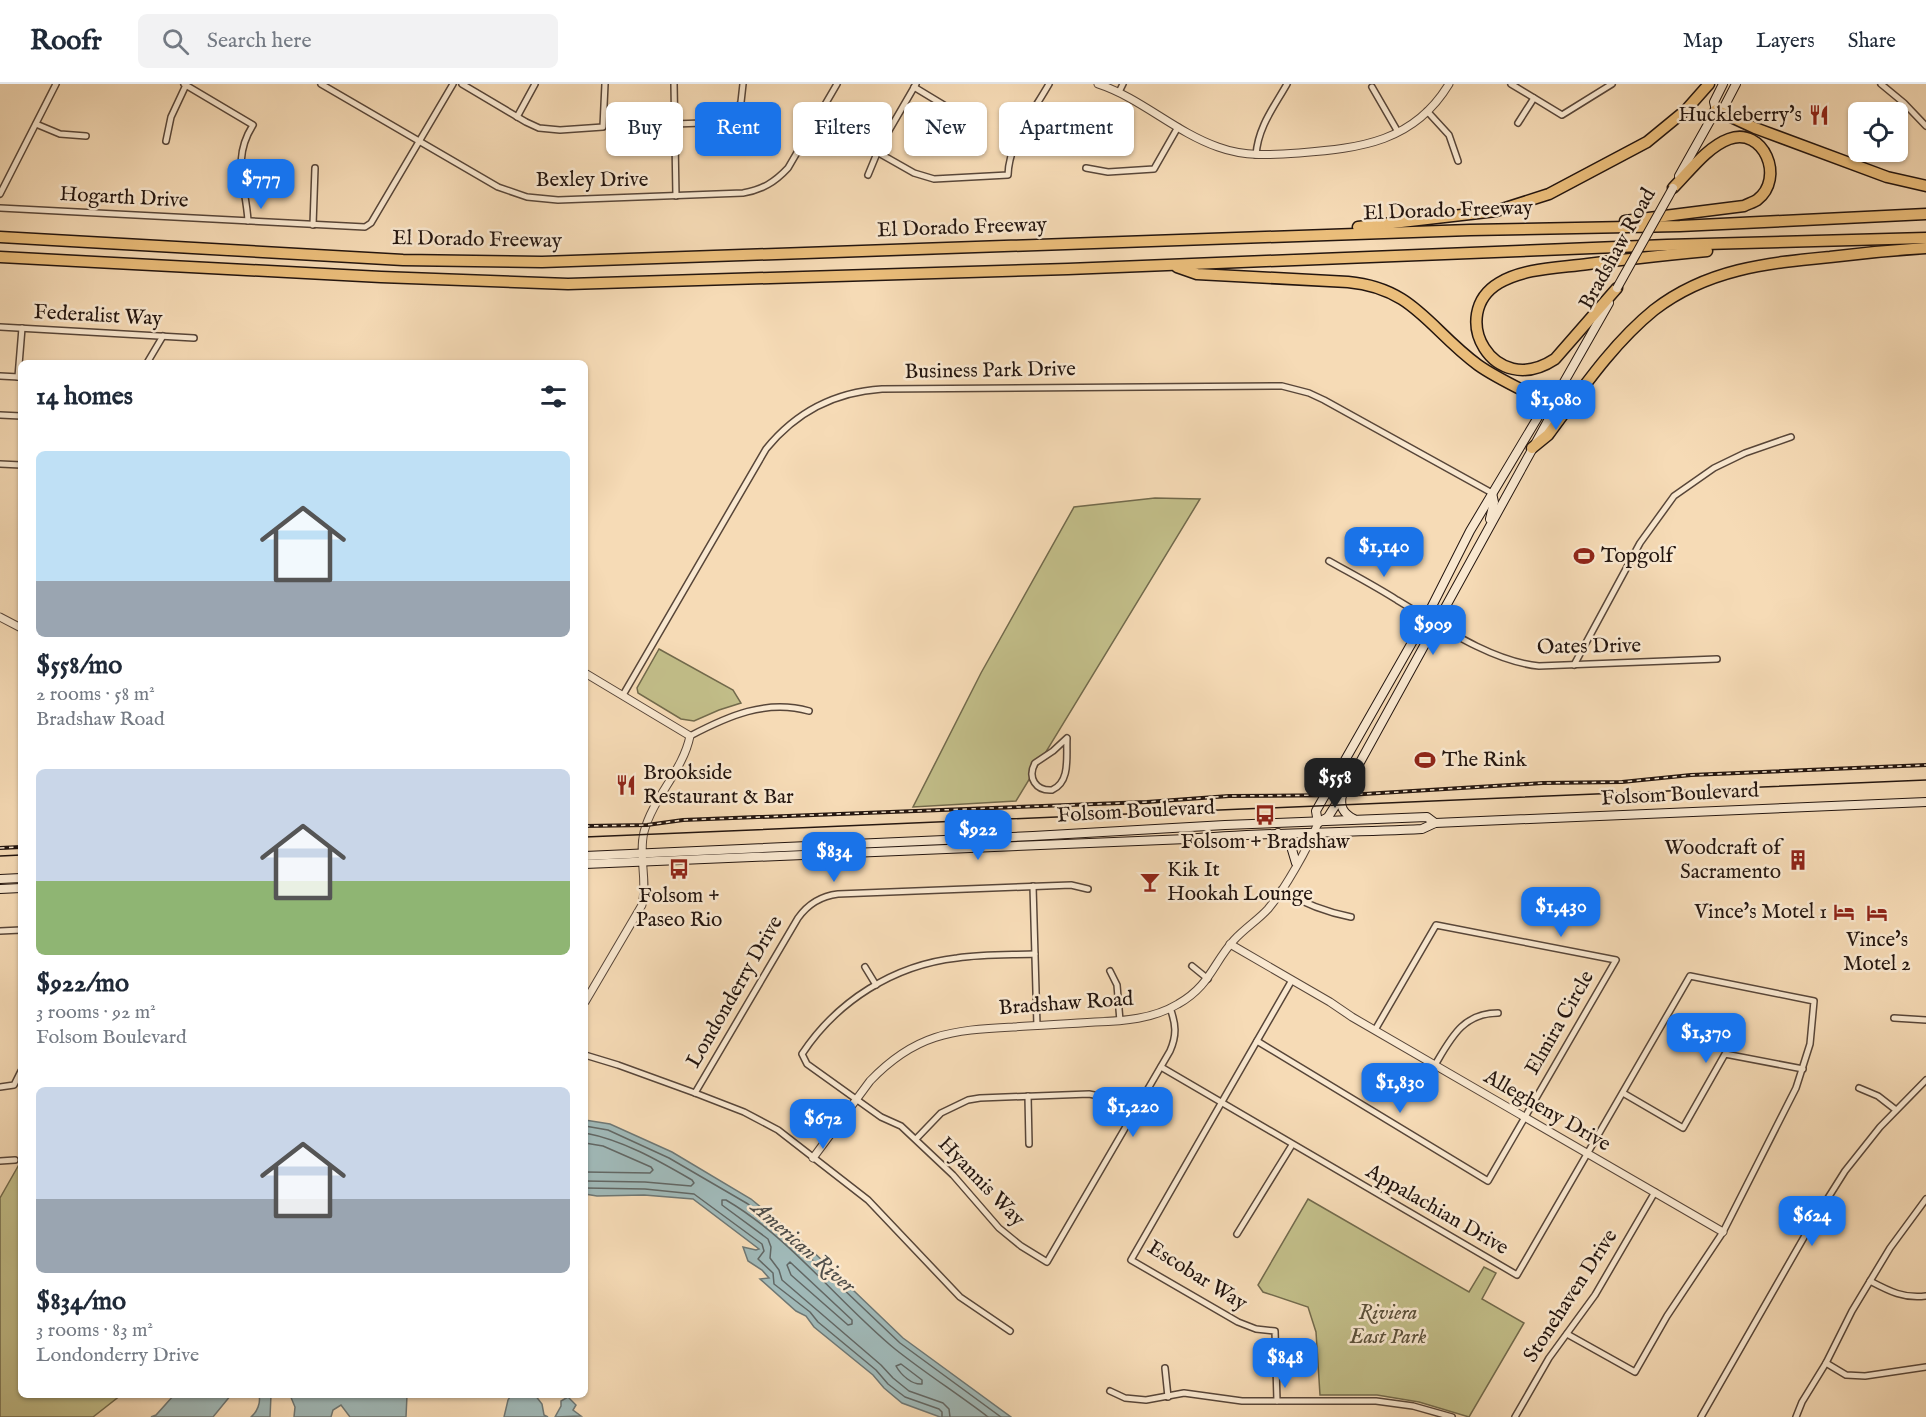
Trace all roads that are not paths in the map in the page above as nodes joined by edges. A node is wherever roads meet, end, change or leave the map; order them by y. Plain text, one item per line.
1 (56, 84) edge
2 (321, 84) edge
3 (453, 84) edge
4 (462, 84) edge
5 (536, 84) edge
6 (605, 84) edge
7 (674, 84) edge
8 (743, 84) edge
9 (837, 84) edge
10 (1049, 84) edge
11 (1098, 84) edge
12 (1124, 84) edge
13 (1287, 84) edge
14 (1449, 84) edge
15 (1511, 84) edge
16 (1612, 84) edge
17 (1709, 84) edge
18 (1723, 84) edge
19 (1736, 84) edge
20 (1881, 84) edge
21 (185, 85) edge
22 (915, 86) edge
23 (1372, 87) dead end
24 (1119, 92) junction
25 (1533, 98) junction
26 (674, 102) edge
27 (940, 102) edge
28 (1716, 110) junction
29 (1427, 111) junction
30 (517, 117) junction
31 (1518, 123) dead end
32 (36, 124) junction
33 (683, 124) edge
34 (892, 126) edge
35 (1926, 126) edge
36 (1178, 127) junction
37 (1398, 132) junction
38 (86, 136) dead end
39 (166, 141) dead end
40 (418, 143) junction
41 (1256, 155) junction
42 (675, 156) edge
43 (876, 156) edge
44 (884, 156) edge
45 (1458, 161) dead end
46 (315, 168) dead end
47 (1086, 168) dead end
48 (868, 176) dead end
49 (1926, 186) edge
50 (1673, 188) junction
51 (0, 194) edge
52 (676, 196) junction
53 (0, 208) edge
54 (1926, 214) edge
55 (248, 221) junction
56 (313, 225) junction
57 (1581, 228) junction
58 (1277, 236) junction
59 (0, 237) edge
60 (1926, 238) edge
61 (1790, 242) junction
62 (1926, 248) edge
63 (0, 257) edge
64 (1171, 264) junction
65 (1617, 288) junction
66 (0, 327) edge
67 (21, 328) junction
68 (163, 336) junction
69 (194, 338) dead end
70 (20, 360) edge
71 (149, 360) edge
72 (0, 376) edge
73 (18, 377) edge
74 (1551, 405) junction
75 (0, 415) edge
76 (18, 416) edge
77 (1791, 437) dead end
78 (1532, 448) junction
79 (0, 464) edge
80 (18, 465) edge
81 (1492, 493) junction
82 (1480, 543) junction
83 (1329, 561) dead end
84 (0, 617) edge
85 (1426, 618) junction
86 (1436, 623) junction
87 (18, 626) edge
88 (1717, 659) dead end
89 (1574, 665) junction
90 (588, 675) edge
91 (623, 696) junction
92 (809, 711) dead end
93 (690, 736) junction
94 (1065, 767) joint
95 (1342, 795) junction
96 (1926, 802) edge
97 (1355, 820) junction
98 (1318, 823) junction
99 (1435, 823) junction
100 (1278, 833) junction
101 (1313, 834) junction
102 (818, 846) junction
103 (643, 853) junction
104 (588, 856) edge
105 (768, 858) junction
106 (644, 863) junction
107 (1296, 863) junction
108 (588, 864) edge
109 (18, 878) edge
110 (0, 879) edge
111 (1033, 886) junction
112 (18, 888) edge
113 (0, 889) edge
114 (1088, 889) dead end
115 (1281, 890) junction
116 (1351, 917) dead end
117 (18, 930) edge
118 (0, 931) edge
119 (1230, 944) junction
120 (1035, 954) junction
121 (1192, 966) dead end
122 (865, 967) dead end
123 (1110, 971) dead end
124 (1208, 979) junction
125 (1292, 980) junction
126 (876, 985) junction
127 (588, 997) edge
128 (1170, 1008) junction
129 (1498, 1013) dead end
130 (1894, 1018) dead end
131 (1926, 1020) edge
132 (1120, 1021) junction
133 (1037, 1026) junction
134 (1375, 1030) junction
135 (1257, 1041) junction
136 (588, 1056) edge
137 (1435, 1065) junction
138 (1161, 1067) junction
139 (1803, 1069) junction
140 (18, 1077) edge
141 (1926, 1080) edge
142 (0, 1087) edge
143 (1859, 1088) dead end
144 (1623, 1092) junction
145 (695, 1093) junction
146 (1028, 1096) junction
147 (857, 1098) junction
148 (1222, 1103) junction
149 (1896, 1110) junction
150 (1134, 1113) junction
151 (1525, 1117) junction
152 (916, 1139) junction
153 (1029, 1144) dead end
154 (1292, 1145) junction
155 (1587, 1153) junction
156 (813, 1158) junction
157 (15, 1160) dead end
158 (0, 1161) edge
159 (1655, 1192) junction
160 (1925, 1202) edge
161 (1723, 1232) junction
162 (1237, 1234) dead end
163 (1870, 1281) junction
164 (1926, 1296) edge
165 (1010, 1331) dead end
166 (1567, 1334) junction
167 (1826, 1364) junction
168 (1926, 1367) edge
169 (1165, 1368) dead end
170 (1110, 1391) dead end
171 (1168, 1397) junction
172 (1277, 1401) junction
173 (1452, 1417) edge
174 (1515, 1417) edge
175 (1701, 1417) edge
176 (1796, 1417) edge

1 - 32 street
2 - 40 street, Bexley Drive
3 - 40 street, Hogarth Drive
4 - 30 street
5 - 30 street
6 - 30 street
7 - 26 street
8 - 33 street
9 - 52 street, Bexley Drive
10 - 44 street
11 - 24 street
12 - 24 street
13 - 41 street
14 - 29 street
15 - 25 street
16 - 25 street
17 - 58 highway
18 - 28 main road, Bradshaw Road
19 - 28 main road, Bradshaw Road
20 - 35 street
21 - 39 street
21 - 55 street
22 - 27 street
22 - 34 street
23 - 37 street
24 - 36 street
25 - 31 street
28 - 49 highway
28 - 50 main road, Bradshaw Road
29 - 37 street
29 - 45 street
32 - 38 street
32 - 51 street
36 - 41 street
36 - 47 street
37 - 41 street
40 - 52 street, Bexley Drive
40 - 56 street, Hogarth Drive
42 - 52 street
43 - 48 street
46 - 56 street
50 - 57 highway
50 - 65 main road, Bradshaw Road, bridge
53 - 55 street, Hogarth Drive
54 - 57 highway, El Dorado Freeway
55 - 56 street, Hogarth Drive
57 - 58 highway, El Dorado Freeway
58 - 59 highway, El Dorado Freeway
60 - 61 highway, El Dorado Freeway
61 - 64 highway, El Dorado Freeway
61 - 65 highway
62 - 78 highway
63 - 64 highway, El Dorado Freeway
64 - 74 highway
65 - 74 main road, Bradshaw Road
66 - 67 street, Federalist Way
67 - 68 street, Federalist Way
67 - 70 street
68 - 69 street, Federalist Way
68 - 71 street
72 - 73 street
74 - 78 main road, Bradshaw Road
74 - 81 main road, Bradshaw Road
75 - 76 street
77 - 89 street
78 - 82 main road, Bradshaw Road
79 - 80 street
81 - 82 main road
81 - 85 main road, Bradshaw Road
81 - 91 street, Business Park Drive
82 - 86 main road, Bradshaw Road
83 - 85 street, Oates Drive
84 - 87 street
85 - 86 street, Oates Drive
85 - 98 main road, Bradshaw Road
86 - 89 street, Oates Drive
86 - 95 main road, Bradshaw Road
88 - 89 street, Oates Drive
90 - 91 street
91 - 93 street
92 - 93 street
93 - 103 street
94 - 94 street
95 - 97 main road
95 - 98 main road, Bradshaw Road
96 - 99 main road, Folsom Boulevard
97 - 98 main road, Folsom Boulevard
97 - 99 main road, Folsom Boulevard
98 - 101 street, Bradshaw Road
98 - 102 main road, Folsom Boulevard
99 - 101 main road, Folsom Boulevard
100 - 101 main road, Folsom Boulevard
100 - 105 main road, Folsom Boulevard
100 - 107 main road
101 - 107 street, Bradshaw Road
102 - 103 main road, Folsom Boulevard
102 - 105 main road
103 - 104 main road, Folsom Boulevard
103 - 106 street
105 - 106 main road, Folsom Boulevard
106 - 108 main road, Folsom Boulevard
106 - 127 street
107 - 115 street, Bradshaw Road
109 - 110 main road
111 - 114 street, Londonderry Drive
111 - 120 street
111 - 145 street, Londonderry Drive
112 - 113 main road
115 - 116 street
115 - 119 street, Bradshaw Road
117 - 118 street
119 - 124 street, Bradshaw Road
119 - 125 street, Allegheny Drive
120 - 126 street, Hyannis Way
120 - 133 street
121 - 124 street
122 - 126 street
123 - 132 street
124 - 128 street, Bradshaw Road
125 - 134 street, Allegheny Drive
125 - 135 street, Escobar Way
126 - 147 street, Hyannis Way
128 - 132 street, Bradshaw Road
128 - 138 street, Hyannis Way
129 - 137 street
130 - 131 street
132 - 133 street, Bradshaw Road
133 - 147 street, Bradshaw Road
134 - 137 street, Allegheny Drive
134 - 151 street, Elmira Circle
135 - 148 street, Escobar Way
135 - 151 street
136 - 145 street
137 - 151 street, Allegheny Drive
138 - 148 street, Appalachian Drive
138 - 150 street, Hyannis Way
139 - 144 street
139 - 144 street, Appalachian Drive
139 - 161 street, Appalachian Drive
140 - 142 street
141 - 149 street
143 - 149 street
144 - 155 street, Appalachian Drive
145 - 156 street
146 - 150 street
146 - 152 street
146 - 153 street
147 - 152 street, Hyannis Way
147 - 156 street, Bradshaw Road
148 - 154 street, Appalachian Drive
148 - 172 street, Escobar Way
149 - 175 street
150 - 152 street, Hyannis Way
151 - 155 street, Allegheny Drive
154 - 155 street, Appalachian Drive
154 - 162 street
155 - 159 street, Allegheny Drive
156 - 165 street
157 - 158 street
159 - 161 street, Allegheny Drive
159 - 166 street, Stonehaven Drive
160 - 163 street
161 - 166 street, Appalachian Drive
163 - 164 street
163 - 167 street
166 - 174 street, Stonehaven Drive
167 - 168 street
167 - 176 street
169 - 171 street
170 - 171 street
171 - 172 street
172 - 173 street

